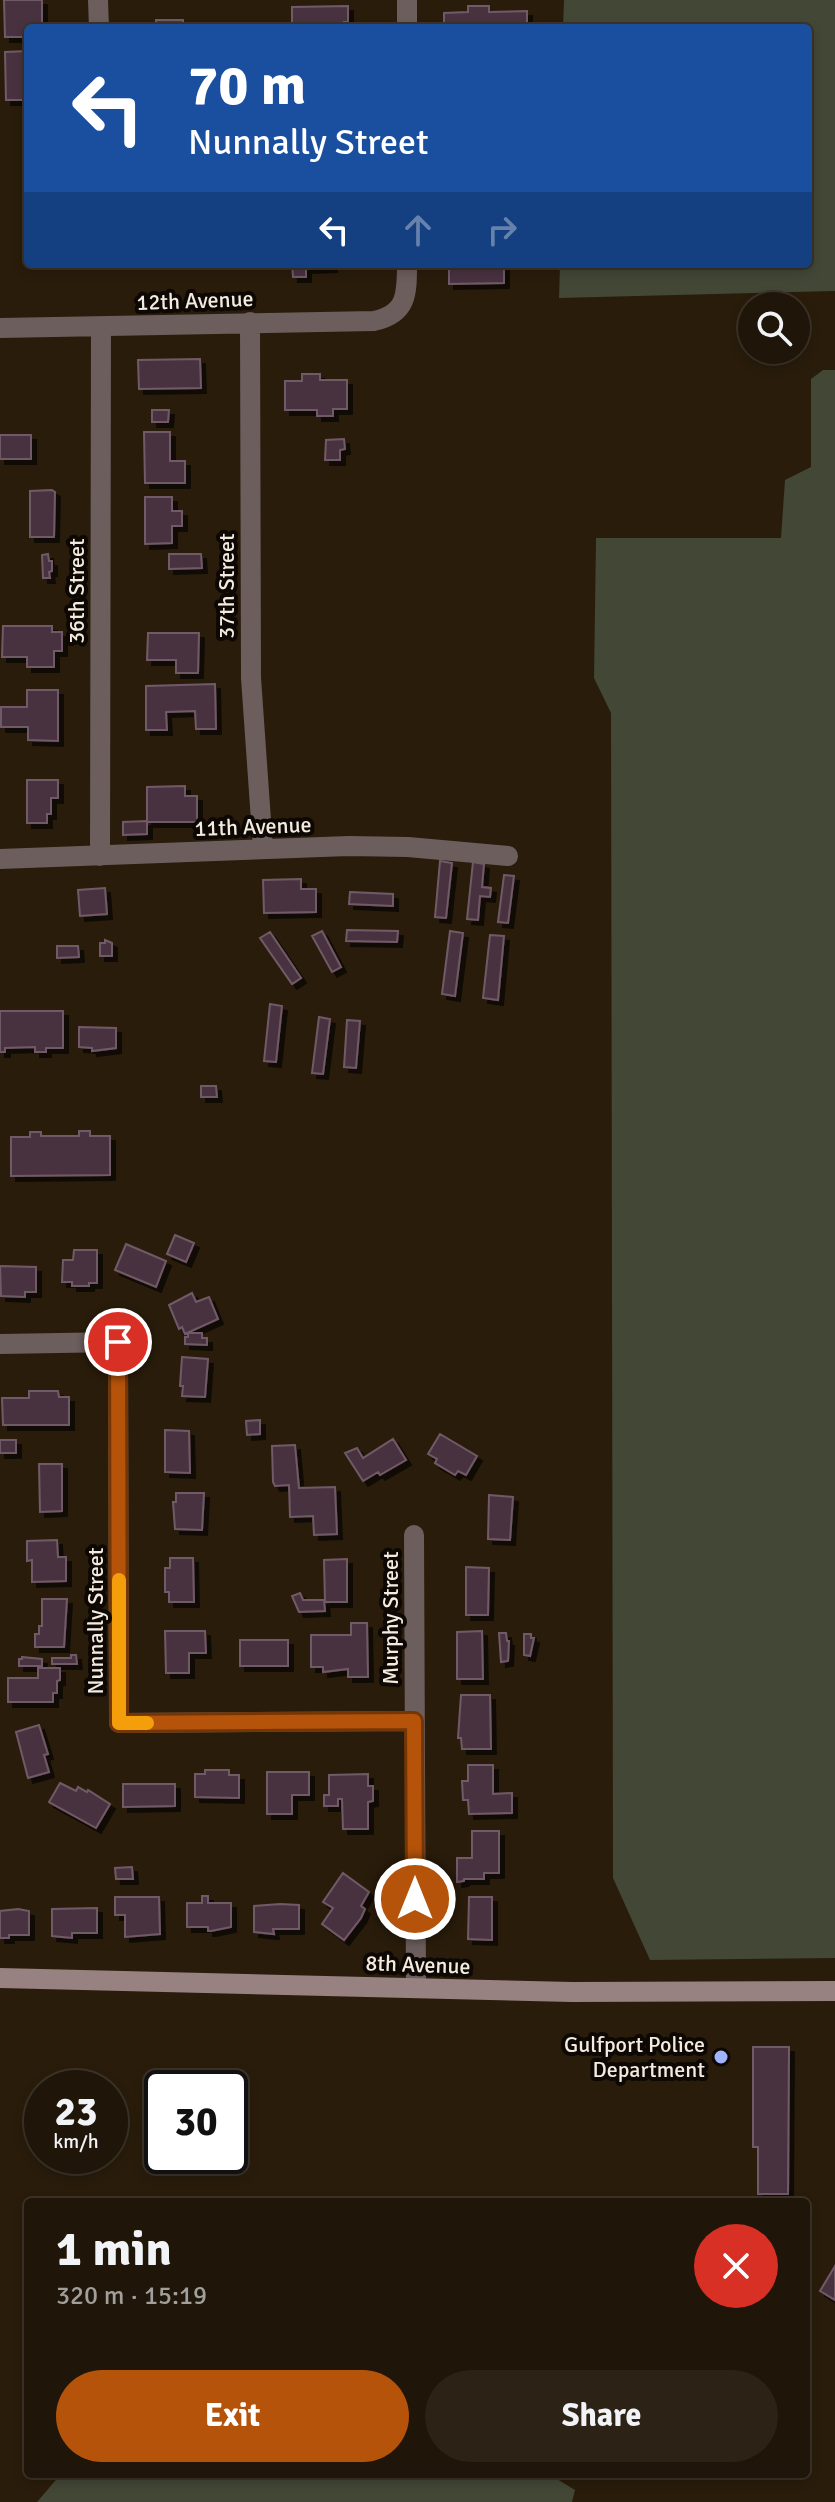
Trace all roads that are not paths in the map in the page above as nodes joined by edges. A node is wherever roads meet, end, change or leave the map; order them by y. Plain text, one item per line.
1 (98, 0) edge
2 (407, 0) edge
3 (99, 24) edge
4 (407, 24) edge
5 (407, 268) edge
6 (250, 322) junction
7 (101, 327) junction
8 (0, 328) edge
9 (263, 849) junction
10 (100, 856) junction
11 (508, 856) dead end
12 (0, 859) edge
13 (0, 1344) edge
14 (414, 1535) dead end
15 (414, 1721) junction
16 (0, 1978) edge
17 (416, 1988) junction
18 (835, 1991) edge

1 - 3 street
2 - 4 street
5 - 6 street, 12th Avenue
6 - 7 street, 12th Avenue
6 - 9 street, 37th Street
7 - 8 street, 12th Avenue
7 - 10 street, 36th Street
9 - 10 street, 11th Avenue
9 - 11 street, 11th Avenue
10 - 12 street, 11th Avenue
13 - 15 street, Nunnally Street
14 - 15 street, Murphy Street
15 - 17 street, Murphy Street
16 - 17 street, 8th Avenue
17 - 18 street, 8th Avenue

